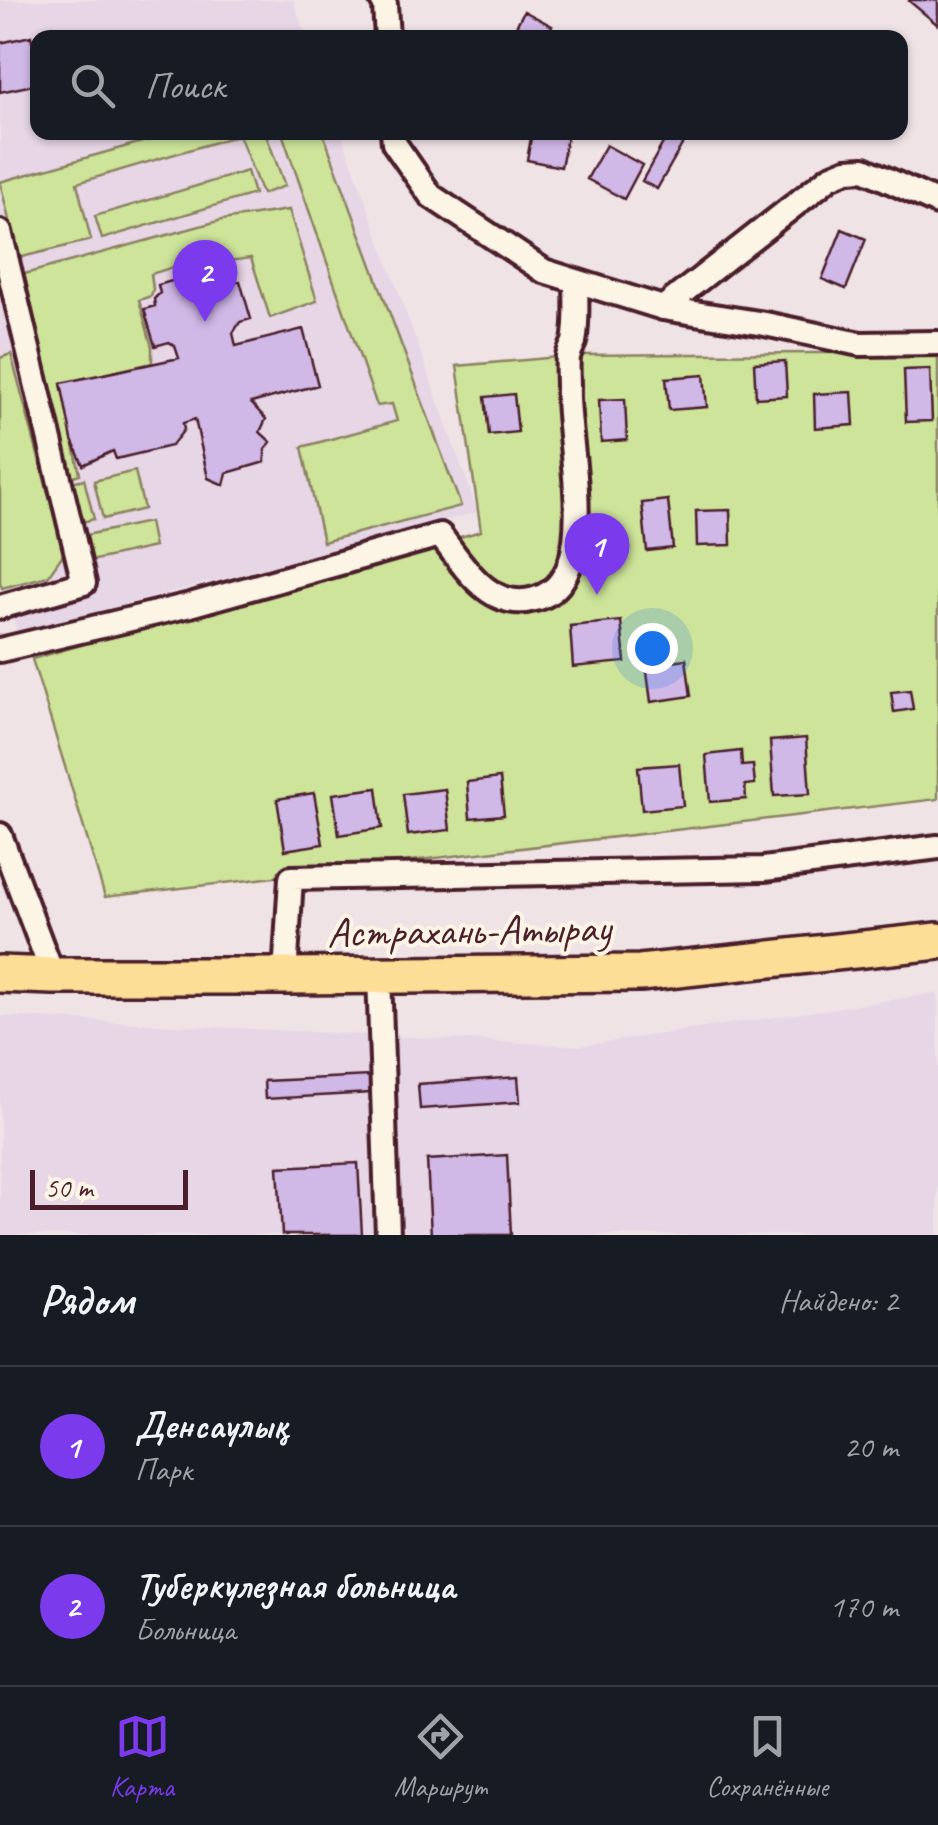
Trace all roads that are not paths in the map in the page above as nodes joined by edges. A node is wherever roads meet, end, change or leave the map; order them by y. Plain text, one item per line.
1 (382, 0) edge
2 (387, 30) edge
3 (394, 140) edge
4 (938, 202) edge
5 (0, 232) edge
6 (576, 281) junction
7 (662, 308) junction
8 (938, 343) edge
9 (0, 607) edge
10 (0, 650) edge
11 (0, 835) edge
12 (938, 847) edge
13 (938, 941) edge
14 (0, 974) edge
15 (380, 974) junction
16 (54, 976) junction
17 (285, 976) junction
18 (388, 1235) edge

1 - 2 street
3 - 6 street
4 - 7 street
5 - 9 street
6 - 7 street
6 - 10 street
7 - 8 street
11 - 16 street
12 - 17 street
13 - 15 highway, Астрахань-Атырау
14 - 16 highway, Астрахань-Атырау
15 - 17 highway, Астрахань-Атырау
15 - 18 street
16 - 17 highway, Астрахань-Атырау

